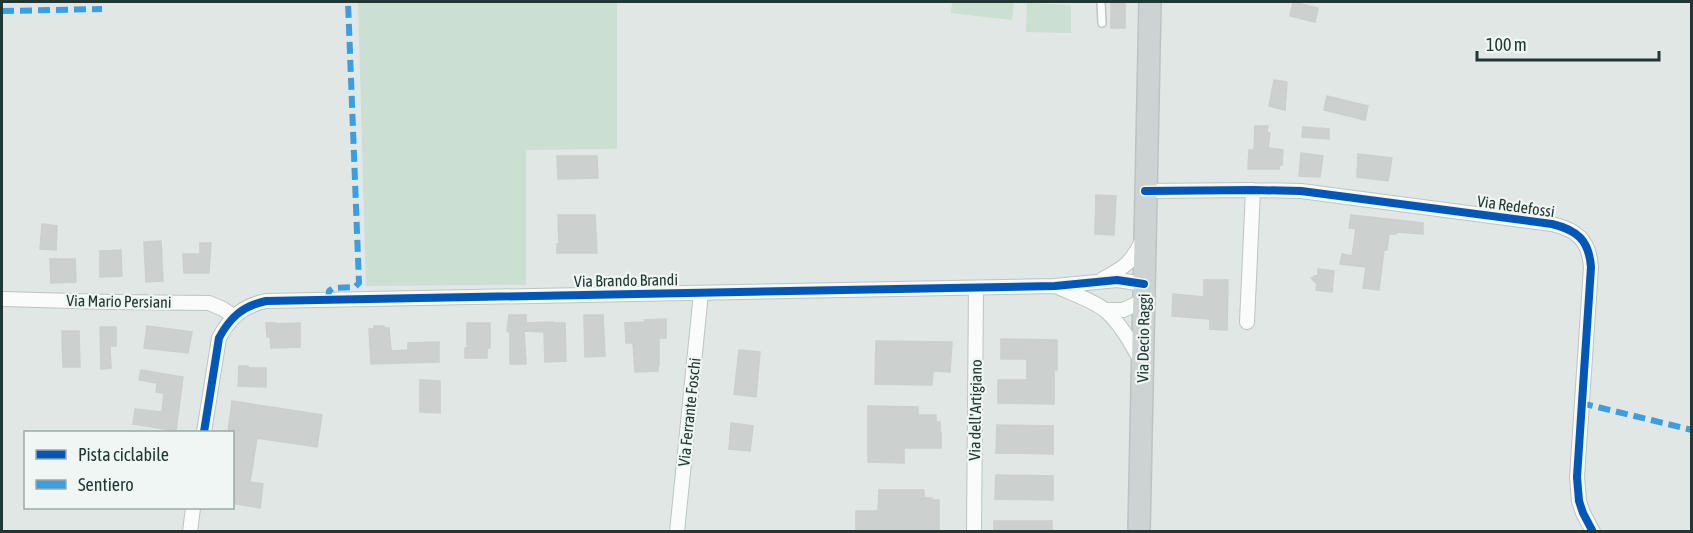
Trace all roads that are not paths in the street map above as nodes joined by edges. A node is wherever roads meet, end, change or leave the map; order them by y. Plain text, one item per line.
1 (1101, 2) edge
2 (1150, 2) edge
3 (1102, 23) dead end
4 (1252, 190) junction
5 (1145, 191) junction
6 (1144, 236) junction
7 (1100, 281) junction
8 (1055, 286) junction
9 (976, 288) junction
10 (700, 293) junction
11 (1143, 293) junction
12 (2, 299) edge
13 (1105, 310) junction
14 (233, 316) junction
15 (1247, 322) dead end
16 (1142, 363) junction
17 (204, 431) edge
18 (193, 509) edge
19 (190, 531) edge
20 (677, 531) edge
21 (974, 531) edge
22 (1139, 531) edge
23 (1593, 531) edge

1 - 3 lane
2 - 5 main road, Via Decio Raggi
4 - 5 street, Via Redefossi
4 - 15 street
4 - 23 street, Via Redefossi
5 - 6 main road, Via Decio Raggi
6 - 7 street, Via Brando Brandi
6 - 11 main road, Via Decio Raggi
7 - 8 street, Via Brando Brandi
7 - 11 street, Via Brando Brandi
8 - 9 street, Via Brando Brandi
8 - 13 street, Via Brando Brandi
9 - 10 street, Via Brando Brandi
9 - 21 street, Via dell'Artigiano
10 - 14 street, Via Brando Brandi
10 - 20 street, Via Ferrante Foschi
11 - 13 street
11 - 16 main road, Via Decio Raggi
12 - 14 street, Via Mario Persiani
13 - 16 street, Via Brando Brandi
14 - 17 street
16 - 22 main road, Via Decio Raggi
18 - 19 street

